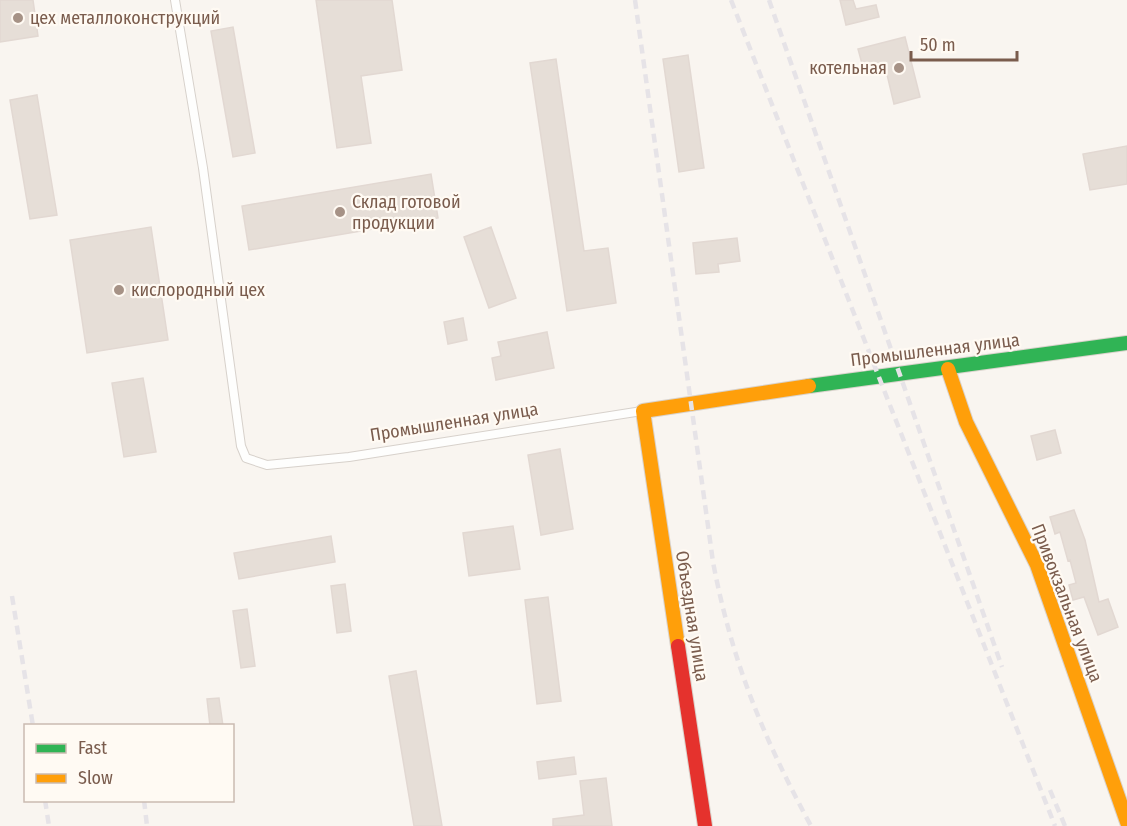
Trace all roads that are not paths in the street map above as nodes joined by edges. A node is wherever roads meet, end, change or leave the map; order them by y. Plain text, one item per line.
1 (175, 0) edge
2 (1127, 343) edge
3 (948, 369) junction
4 (642, 411) junction
5 (1127, 822) edge
6 (705, 826) edge

1 - 4 lane, Промышленная улица
2 - 3 street, Промышленная улица
3 - 4 street, Промышленная улица
3 - 5 street, Привокзальная улица
4 - 6 street, Объездная улица

